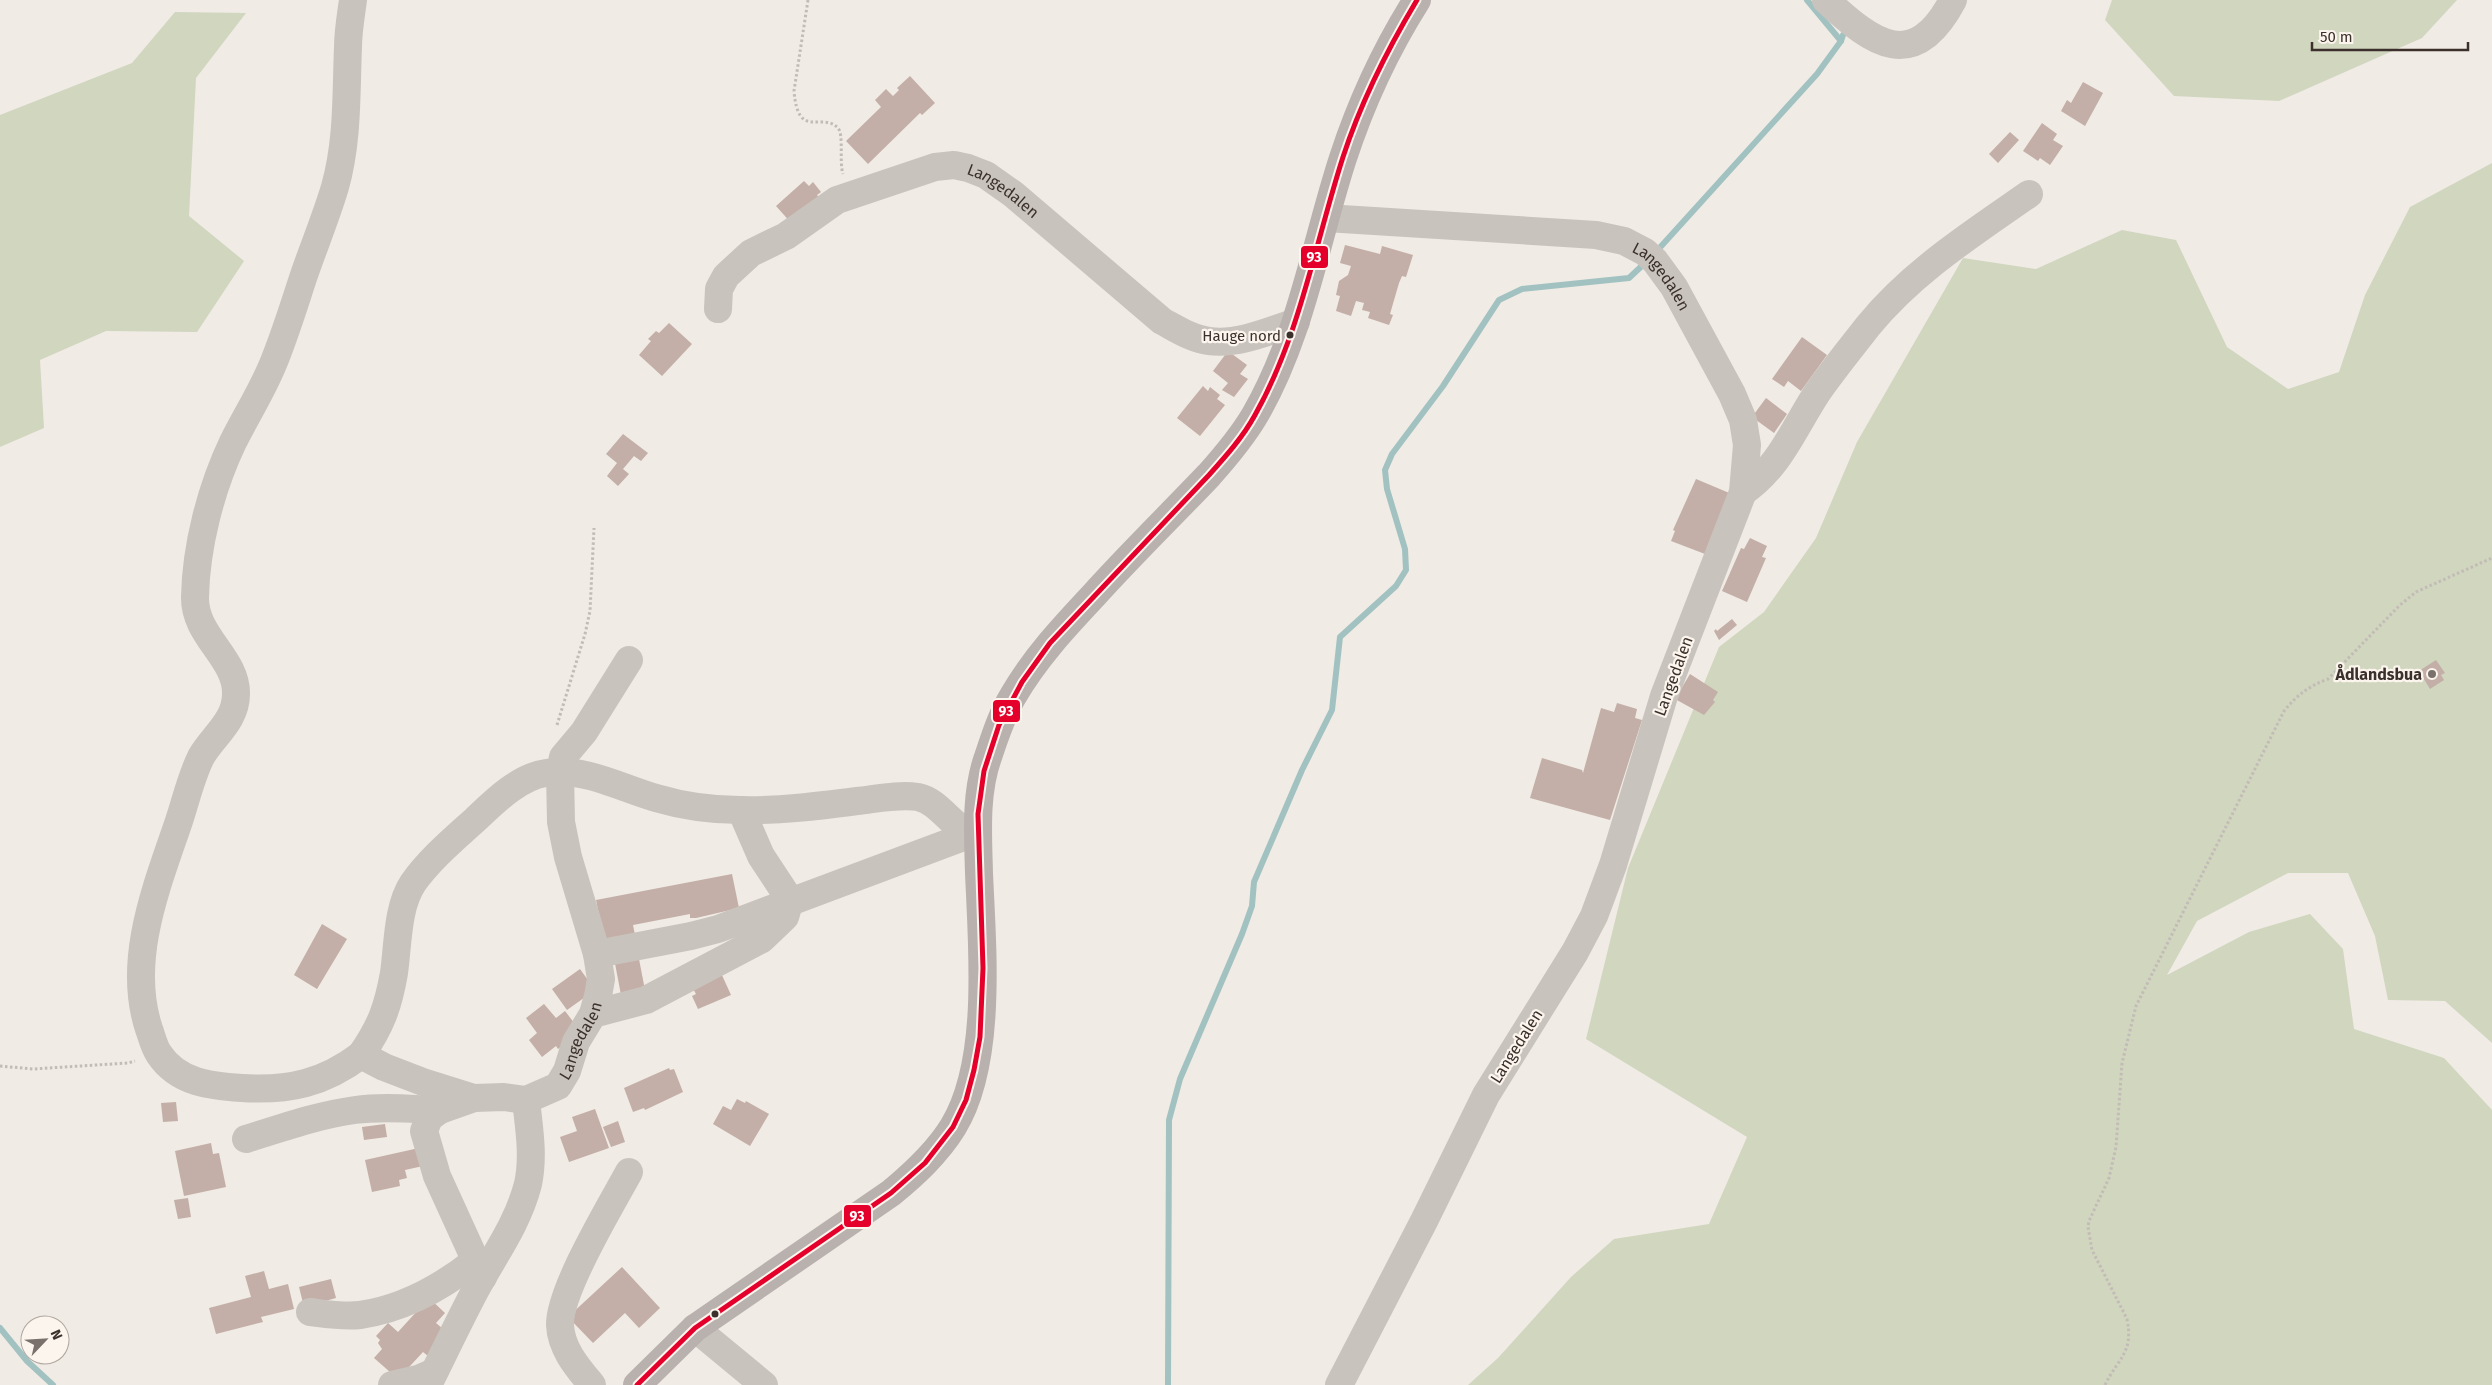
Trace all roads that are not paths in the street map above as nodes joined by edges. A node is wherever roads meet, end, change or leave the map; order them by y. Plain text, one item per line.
1 (353, 0) edge
2 (1417, 0) edge
3 (1826, 0) edge
4 (1953, 0) edge
5 (2029, 194) dead end
6 (1326, 218) junction
7 (718, 309) dead end
8 (1296, 322) junction
9 (1743, 492) junction
10 (629, 660) dead end
11 (562, 765) junction
12 (741, 810) junction
13 (973, 835) junction
14 (790, 900) junction
15 (597, 954) junction
16 (593, 1014) junction
17 (361, 1055) junction
18 (474, 1098) junction
19 (526, 1100) junction
20 (440, 1110) junction
21 (246, 1139) dead end
22 (629, 1172) dead end
23 (479, 1269) junction
24 (310, 1312) dead end
25 (695, 1328) junction
26 (431, 1379) edge
27 (392, 1385) edge
28 (592, 1385) edge
29 (637, 1385) edge
30 (764, 1385) edge
31 (1339, 1385) edge

1 - 17 street
2 - 6 main road
3 - 4 street
5 - 9 street
6 - 8 main road
6 - 9 street, Langedalen
7 - 8 street, Langedalen
8 - 13 main road
9 - 31 street, Langedalen
10 - 11 street
11 - 12 street
11 - 15 street, Langedalen
11 - 17 street
12 - 13 street
12 - 14 street
13 - 14 street
13 - 25 main road
14 - 15 street
14 - 16 street
15 - 16 street, Langedalen
16 - 19 street, Langedalen
17 - 18 street
18 - 19 street
18 - 20 street
19 - 23 street
20 - 21 street
20 - 23 street
22 - 28 street
23 - 24 street
23 - 26 street
25 - 29 main road
25 - 30 street
26 - 27 street

